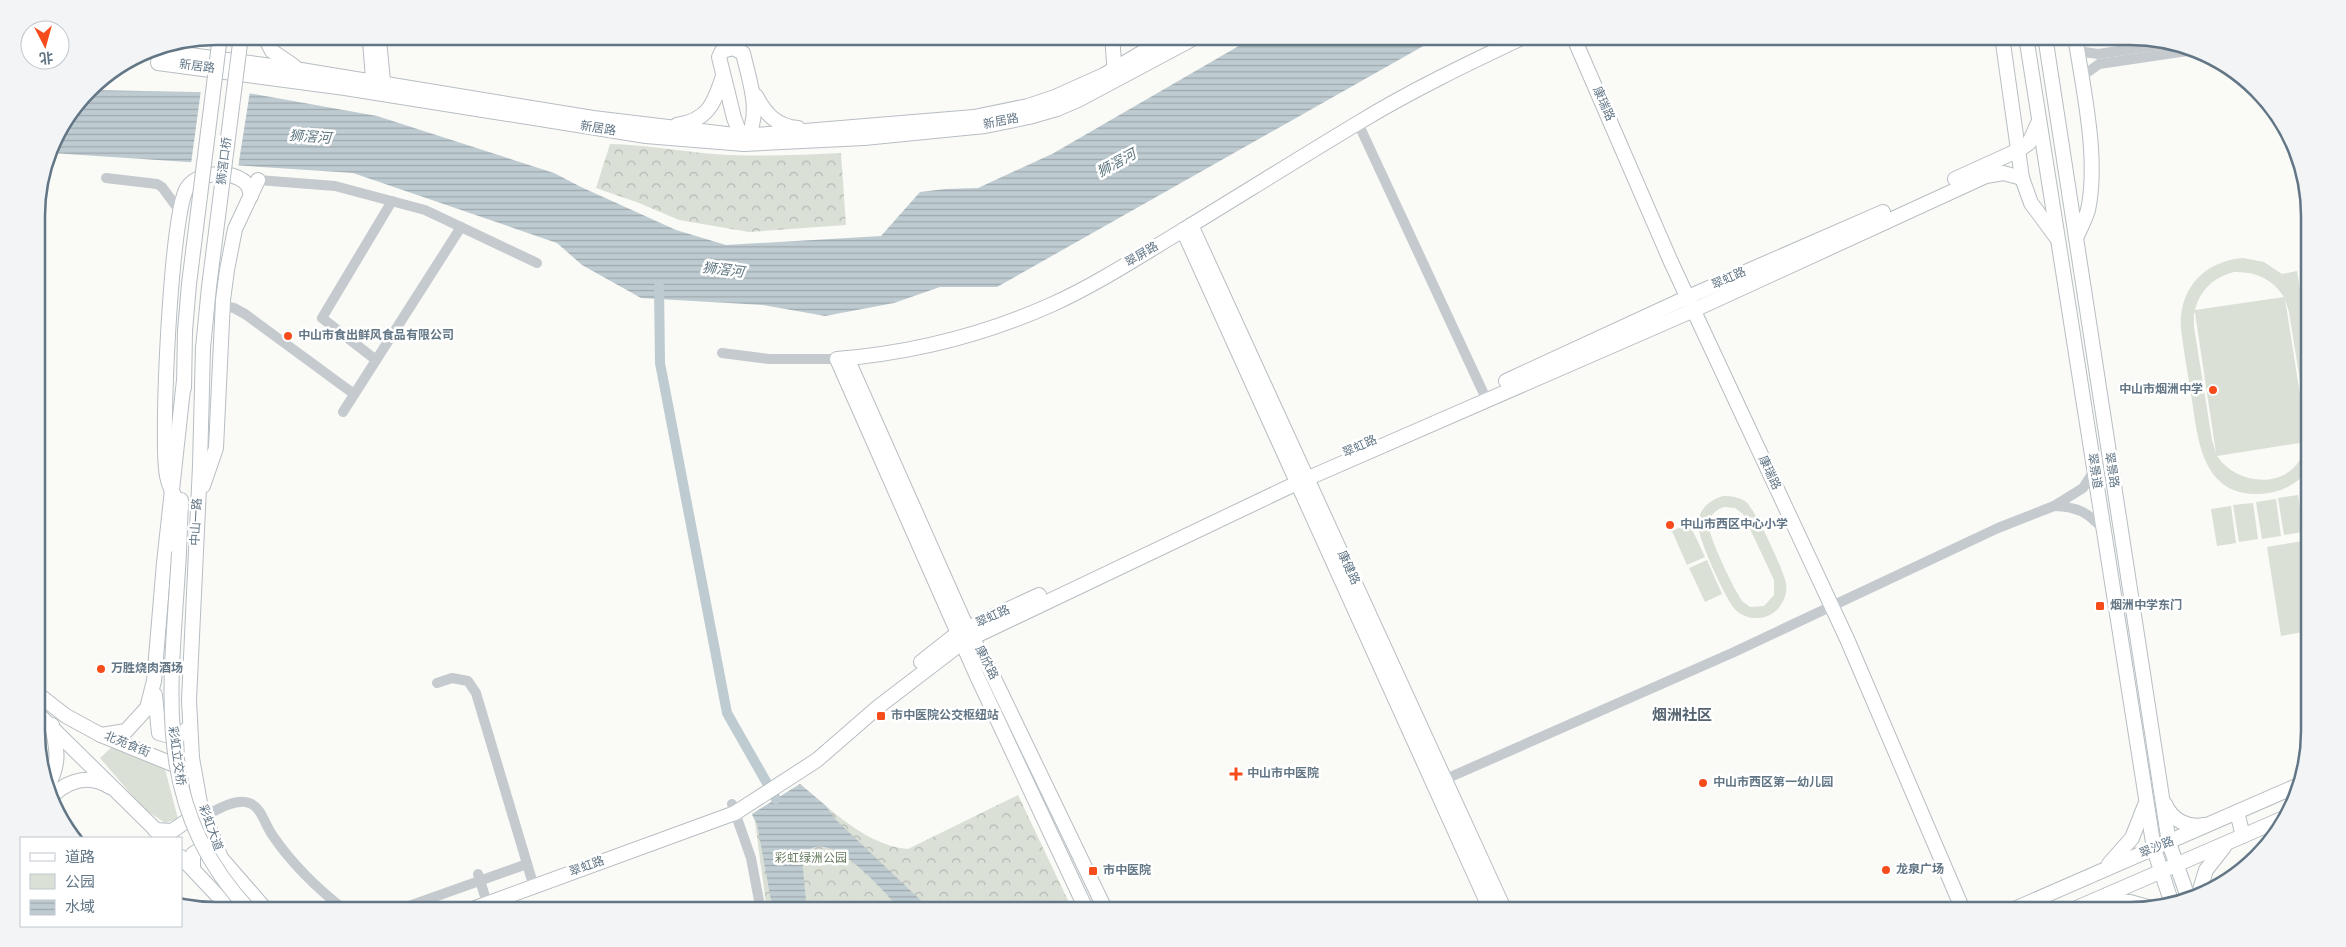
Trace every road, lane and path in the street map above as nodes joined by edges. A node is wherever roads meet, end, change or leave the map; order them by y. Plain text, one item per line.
1 (219, 45) edge
2 (220, 45) edge
3 (240, 45) edge
4 (269, 45) edge
5 (1113, 45) edge
6 (1118, 45) edge
7 (1157, 45) edge
8 (1179, 45) edge
9 (1508, 45) edge
10 (1577, 45) edge
11 (2003, 45) edge
12 (2028, 45) edge
13 (2045, 45) edge
14 (2076, 45) edge
15 (2152, 46) edge
16 (2077, 51) junction
17 (2179, 52) edge
18 (166, 53) edge
19 (160, 55) edge
20 (233, 61) junction
21 (1118, 73) junction
22 (301, 76) junction
23 (2081, 77) junction
24 (724, 78) junction
25 (749, 78) junction
26 (379, 88) junction
27 (2039, 121) junction
28 (1358, 123) junction
29 (665, 126) junction
30 (826, 130) junction
31 (744, 138) junction
32 (2019, 150) junction
33 (106, 178) dead end
34 (2022, 178) junction
35 (258, 180) joint
36 (251, 196) junction
37 (392, 201) junction
38 (179, 210) junction
39 (460, 227) junction
40 (1187, 228) junction
41 (2076, 238) junction
42 (2058, 240) junction
43 (537, 263) dead end
44 (189, 284) joint
45 (209, 287) joint
46 (1691, 303) junction
47 (222, 306) junction
48 (722, 353) dead end
49 (842, 358) junction
50 (376, 360) junction
51 (184, 380) junction
52 (1483, 392) junction
53 (354, 394) junction
54 (342, 412) dead end
55 (2094, 471) junction
56 (1301, 477) junction
57 (172, 492) junction
58 (198, 501) junction
59 (2054, 506) junction
60 (180, 508) junction
61 (2104, 530) junction
62 (179, 552) joint
63 (1832, 607) junction
64 (965, 635) junction
65 (156, 669) junction
66 (437, 683) dead end
67 (45, 700) edge
68 (189, 700) junction
69 (45, 720) edge
70 (52, 725) junction
71 (187, 729) junction
72 (101, 735) junction
73 (190, 764) junction
74 (52, 778) edge
75 (1440, 782) junction
76 (2291, 788) edge
77 (57, 792) edge
78 (123, 796) junction
79 (2146, 799) junction
80 (2163, 799) junction
81 (738, 805) junction
82 (200, 806) junction
83 (2237, 812) junction
84 (2274, 823) edge
85 (2207, 824) junction
86 (159, 834) edge
87 (2244, 836) junction
88 (2169, 843) junction
89 (2229, 843) junction
90 (2154, 849) junction
91 (182, 858) edge
92 (221, 858) junction
93 (527, 864) junction
94 (2176, 865) junction
95 (193, 870) junction
96 (2161, 871) junction
97 (2092, 876) junction
98 (479, 878) junction
99 (534, 886) junction
100 (2201, 886) edge
101 (2186, 893) edge
102 (2170, 897) edge
103 (2094, 901) joint
104 (223, 902) edge
105 (241, 902) edge
106 (259, 902) edge
107 (336, 902) edge
108 (419, 902) edge
109 (487, 902) edge
110 (490, 902) edge
111 (759, 902) edge
112 (1083, 902) edge
113 (1101, 902) edge
114 (1488, 902) edge
115 (1501, 902) edge
116 (1960, 902) edge
117 (2047, 902) edge
118 (2130, 902) edge

1 - 44 main road, 狮滘口桥, bridge
2 - 20 main road
3 - 45 main road, 狮滘口桥, bridge
4 - 22 main road
5 - 21 main road
6 - 21 main road
7 - 21 main road, 新居路
8 - 21 main road, 新居路
9 - 28 main road, 翠屏路
10 - 46 main road, 康瑞路
11 - 32 main road
12 - 27 main road, 翠景道
13 - 41 main road, 翠景路
14 - 16 main road
15 - 16 street
16 - 23 main road
17 - 23 street
18 - 20 main road, 新居路
19 - 22 main road, 新居路
20 - 22 main road, 新居路
21 - 30 main road, 新居路
21 - 31 main road, 新居路
22 - 26 main road, 新居路
23 - 41 main road
24 - 25 main road
24 - 25 main road
24 - 29 main road
24 - 31 main road
25 - 30 main road
25 - 31 main road
26 - 29 main road, 新居路
26 - 31 main road, 新居路
27 - 32 main road, 翠虹路
27 - 42 main road, 翠景道
28 - 40 main road, 翠屏路
28 - 52 street
29 - 31 main road, 新居路
30 - 31 main road, 新居路
32 - 34 main road
32 - 46 main road, 翠虹路
33 - 38 street
34 - 42 main road
34 - 46 main road, 翠虹路
35 - 36 main road
35 - 37 street
36 - 38 main road
36 - 47 main road
37 - 39 street
37 - 50 street
38 - 57 main road
39 - 43 street
39 - 50 street
40 - 49 main road, 翠屏路
40 - 56 main road, 康健路
41 - 80 main road, 翠景路
42 - 55 main road, 翠景道
44 - 51 main road, 中山一路
45 - 58 main road, 中山一路
46 - 52 main road, 翠虹路
46 - 56 main road, 翠虹路
46 - 63 main road, 康瑞路
47 - 53 street
47 - 58 main road
48 - 49 street, 翠屏路
49 - 64 main road, 康欣路
50 - 53 street
51 - 57 main road
51 - 60 main road, 中山一路
52 - 56 main road, 翠虹路
53 - 54 street
55 - 59 street
55 - 61 main road, 翠景道
56 - 64 main road, 翠虹路
56 - 75 main road, 康健路
57 - 60 main road
57 - 65 main road
58 - 68 main road, 中山一路
59 - 61 street
59 - 63 street
60 - 62 main road, 中山一路
61 - 79 main road, 翠景道
62 - 105 main road, 彩虹立交桥, bridge
63 - 75 street
63 - 116 main road, 康瑞路
64 - 81 main road, 翠虹路
64 - 112 main road, 康欣路
64 - 113 main road, 康欣路
65 - 71 main road
65 - 72 main road
66 - 93 street
67 - 72 main road, 北苑食街
68 - 71 main road
68 - 73 main road, 中山一路
69 - 70 main road
70 - 74 main road
70 - 78 main road
71 - 73 main road
72 - 73 main road, 北苑食街
73 - 82 main road, 彩虹大道
75 - 114 main road, 康健路
75 - 115 main road, 康健路
76 - 83 main road, 翠沙路
77 - 78 main road
78 - 86 main road
79 - 90 main road, 翠景道
79 - 97 main road
80 - 85 main road
80 - 88 main road, 翠景路
81 - 99 main road, 翠虹路
81 - 111 street
82 - 86 main road
82 - 92 main road, 彩虹大道
82 - 107 street
83 - 85 main road, 翠沙路
83 - 87 main road
84 - 87 main road, 翠沙路
85 - 88 main road, 翠沙路
87 - 89 main road, 翠沙路
88 - 90 main road, 翠沙路
88 - 94 main road, 翠景路
89 - 94 main road, 翠沙路
89 - 100 main road
90 - 96 main road, 翠景道
90 - 97 main road, 翠沙路
91 - 95 main road
92 - 95 main road
92 - 106 main road, 彩虹大道
93 - 98 street
93 - 99 street
94 - 96 main road, 翠沙路
94 - 101 main road, 翠景路
95 - 104 main road
96 - 102 main road, 翠景道
96 - 103 main road, 翠沙路
97 - 117 main road, 翠沙路
98 - 108 street
98 - 109 street
99 - 110 main road, 翠虹路
103 - 118 main road

